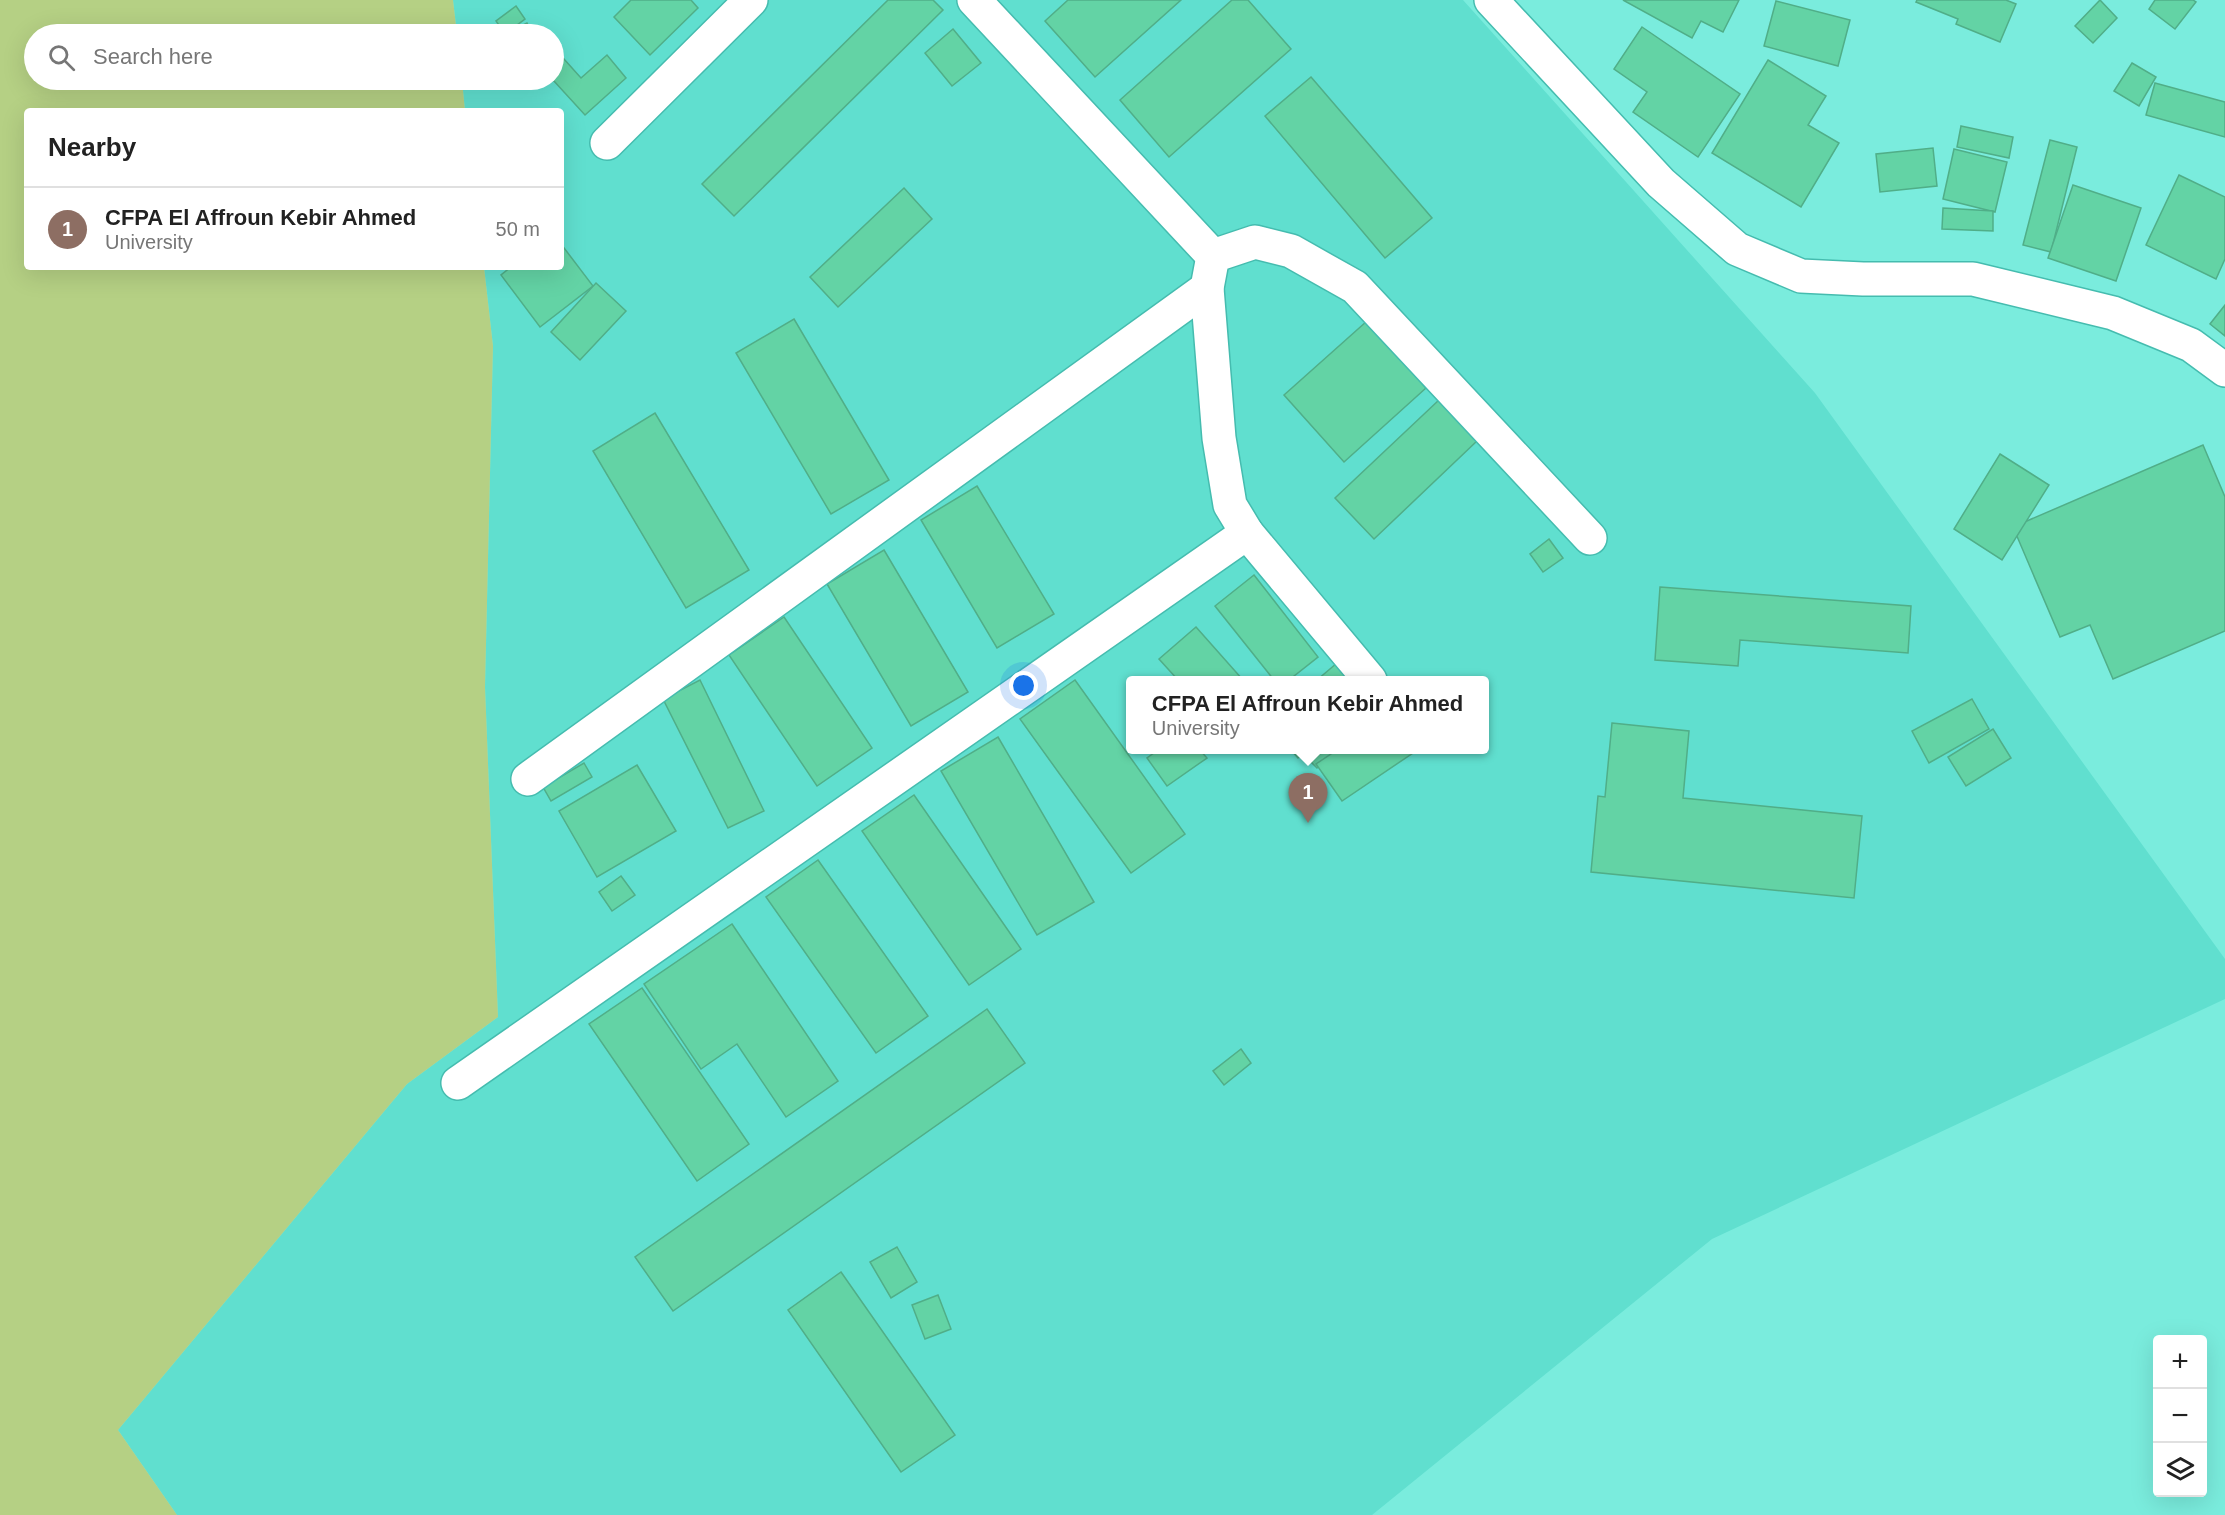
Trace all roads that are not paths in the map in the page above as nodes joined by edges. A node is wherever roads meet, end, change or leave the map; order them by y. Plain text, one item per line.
1 (751, 0) edge
2 (974, 0) edge
3 (1491, 0) edge
4 (607, 143) dead end
5 (1213, 256) junction
6 (1207, 288) junction
7 (2225, 370) edge
8 (1247, 533) junction
9 (1590, 538) dead end
10 (1366, 676) edge
11 (528, 779) dead end
12 (458, 1083) dead end

1 - 4 street
2 - 5 street
3 - 7 street
5 - 6 street
5 - 9 street
6 - 8 street
6 - 11 street
8 - 10 street
8 - 12 street

